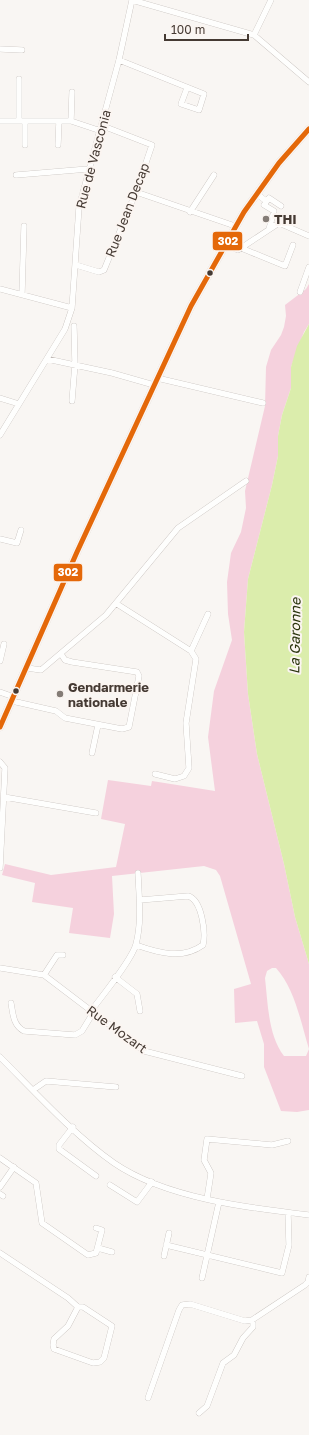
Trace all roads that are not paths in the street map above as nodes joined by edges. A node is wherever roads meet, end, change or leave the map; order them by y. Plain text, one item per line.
1 (132, 0) edge
2 (271, 0) edge
3 (254, 35) junction
4 (0, 49) edge
5 (22, 50) dead end
6 (119, 60) junction
7 (19, 79) dead end
8 (309, 82) edge
9 (187, 88) junction
10 (72, 92) dead end
11 (0, 121) edge
12 (22, 121) junction
13 (59, 121) junction
14 (71, 121) junction
15 (102, 128) junction
16 (309, 129) edge
17 (25, 145) dead end
18 (58, 145) dead end
19 (88, 169) junction
20 (16, 175) dead end
21 (214, 175) dead end
22 (136, 192) junction
23 (257, 194) junction
24 (266, 202) junction
25 (281, 206) dead end
26 (190, 212) junction
27 (24, 226) dead end
28 (235, 226) junction
29 (269, 229) junction
30 (309, 236) edge
31 (225, 244) junction
32 (293, 245) dead end
33 (241, 248) junction
34 (76, 265) junction
35 (309, 267) edge
36 (0, 289) edge
37 (300, 292) dead end
38 (22, 294) junction
39 (72, 308) junction
40 (74, 326) dead end
41 (48, 359) junction
42 (75, 364) junction
43 (157, 378) junction
44 (154, 385) junction
45 (0, 398) edge
46 (72, 401) dead end
47 (263, 403) dead end
48 (19, 404) junction
49 (0, 436) edge
50 (246, 481) dead end
51 (21, 530) dead end
52 (0, 539) edge
53 (117, 604) junction
54 (208, 614) dead end
55 (4, 644) dead end
56 (191, 651) junction
57 (61, 654) junction
58 (0, 661) edge
59 (27, 668) junction
60 (0, 692) edge
61 (13, 699) junction
62 (98, 725) junction
63 (0, 727) edge
64 (92, 753) dead end
65 (0, 762) edge
66 (155, 774) dead end
67 (4, 797) junction
68 (96, 813) dead end
69 (0, 868) edge
70 (138, 873) dead end
71 (140, 900) junction
72 (136, 945) junction
73 (63, 955) dead end
74 (0, 968) edge
75 (44, 975) junction
76 (115, 977) junction
77 (11, 1003) dead end
78 (140, 1011) dead end
79 (92, 1012) junction
80 (0, 1057) edge
81 (242, 1076) dead end
82 (116, 1087) dead end
83 (33, 1090) junction
84 (73, 1128) junction
85 (288, 1141) dead end
86 (0, 1158) edge
87 (14, 1167) junction
88 (96, 1176) dead end
89 (152, 1182) junction
90 (110, 1185) dead end
91 (0, 1187) edge
92 (207, 1199) junction
93 (219, 1202) junction
94 (288, 1213) junction
95 (309, 1215) edge
96 (96, 1228) dead end
97 (169, 1234) dead end
98 (166, 1245) junction
99 (98, 1248) junction
100 (0, 1252) edge
101 (112, 1252) dead end
102 (207, 1255) junction
103 (164, 1256) dead end
104 (309, 1277) edge
105 (202, 1278) dead end
106 (78, 1307) junction
107 (252, 1320) junction
108 (148, 1398) dead end
109 (199, 1413) dead end

1 - 3 street
1 - 6 street, Rue de Vasconia
2 - 3 street
3 - 8 street
4 - 5 street
6 - 9 street
6 - 15 street, Rue de Vasconia
7 - 12 street
9 - 9 street
10 - 14 street
11 - 12 street
12 - 13 street
12 - 17 street
13 - 14 street
13 - 18 street
14 - 15 street
15 - 19 street, Rue de Vasconia
15 - 22 street, Rue Jean Decap
16 - 23 main road
19 - 20 street
19 - 34 street, Rue de Vasconia
21 - 26 street
22 - 26 street
22 - 34 street, Rue Jean Decap
23 - 24 street
23 - 28 main road
24 - 25 street
24 - 29 street
26 - 28 street
27 - 38 street
28 - 31 main road
29 - 30 street
29 - 33 street
31 - 33 street
31 - 43 main road
32 - 33 street
34 - 39 street, Rue de Vasconia
35 - 37 street
36 - 38 street
38 - 39 street
39 - 41 street, Rue de Vasconia
40 - 42 street
41 - 42 street
41 - 48 street, Rue de Vasconia
42 - 44 street
42 - 46 street
43 - 44 main road
43 - 47 street
44 - 59 main road
45 - 48 street
48 - 49 street, Rue de Vasconia
50 - 53 street
51 - 52 street
53 - 56 street
53 - 57 street
54 - 56 street
55 - 58 street
56 - 66 street
57 - 59 street
57 - 62 street
59 - 61 main road
60 - 61 street
61 - 62 street
61 - 63 main road
62 - 64 street
65 - 67 street
67 - 68 street
67 - 69 street
70 - 71 street
71 - 72 street
71 - 72 street
72 - 76 street
73 - 75 street
74 - 75 street, Rue Mozart
75 - 79 street, Rue Mozart
76 - 78 street
76 - 79 street
77 - 79 street
79 - 81 street, Rue Mozart
80 - 83 street
82 - 83 street
83 - 84 street
84 - 88 street
84 - 89 street
85 - 92 street
86 - 87 street
87 - 91 street
87 - 99 street
89 - 90 street
89 - 92 street
92 - 93 street
93 - 94 street
93 - 102 street
94 - 95 street
94 - 102 street
96 - 99 street
97 - 98 street
98 - 102 street
98 - 103 street
99 - 101 street
100 - 106 street
102 - 105 street
104 - 107 street
106 - 106 street
107 - 108 street
107 - 109 street

